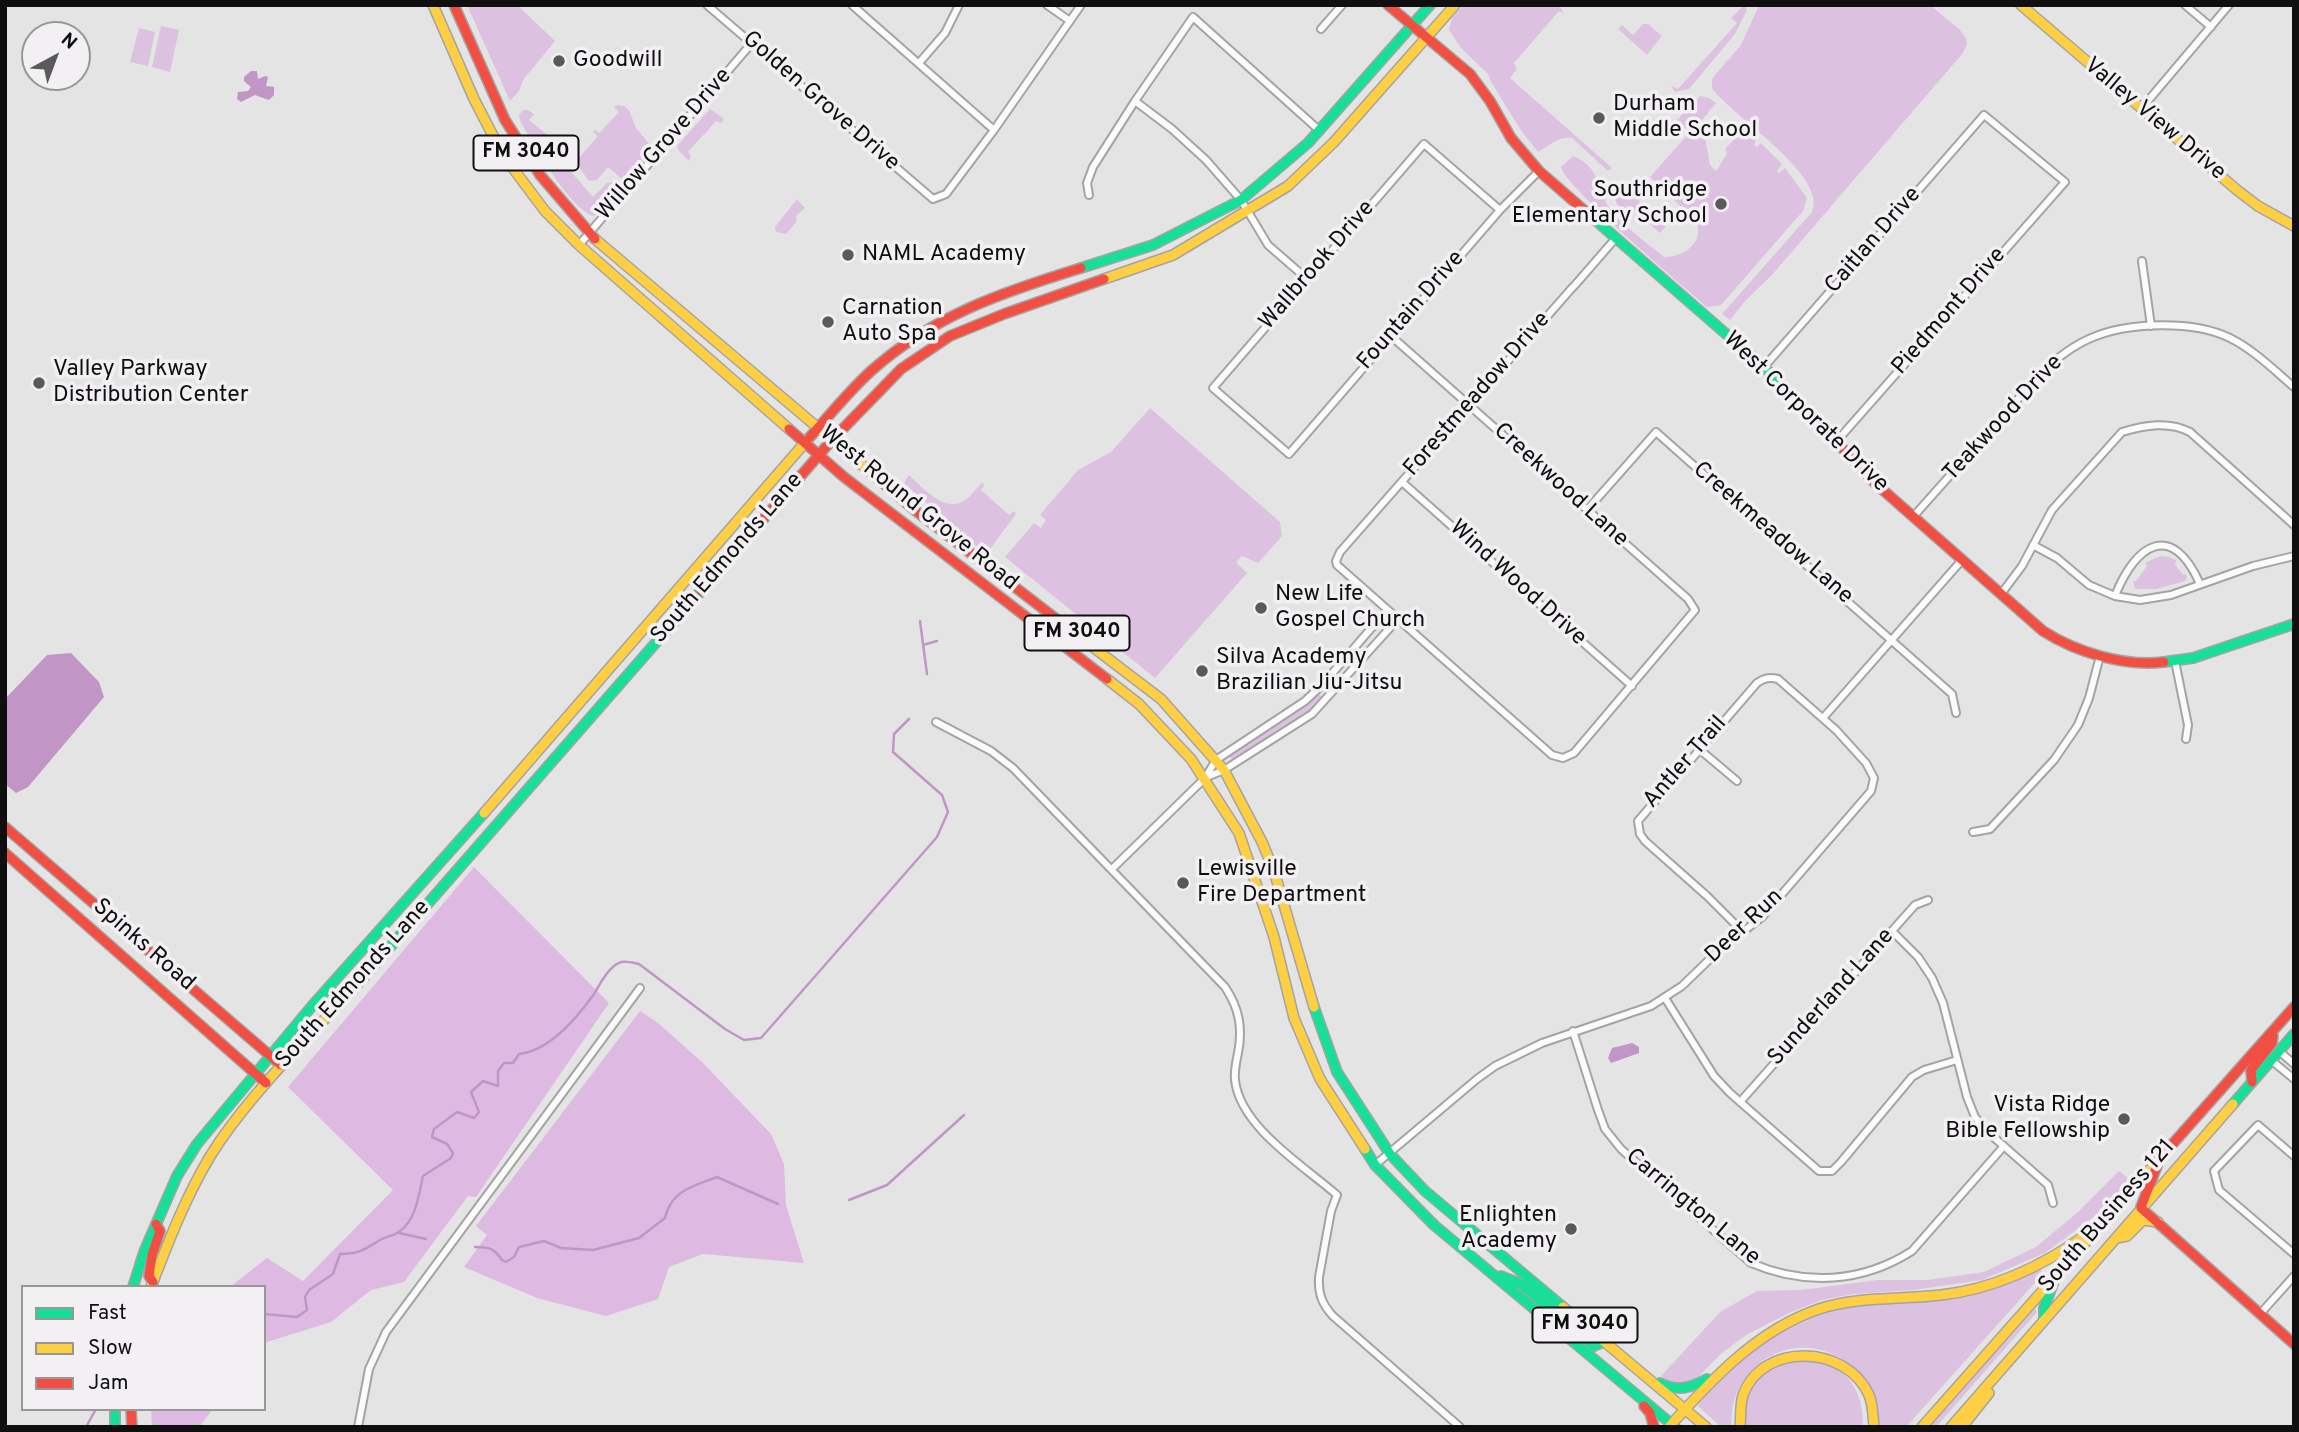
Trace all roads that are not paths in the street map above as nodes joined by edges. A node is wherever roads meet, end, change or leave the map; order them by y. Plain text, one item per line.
1 (433, 5) edge
2 (454, 5) edge
3 (707, 5) edge
4 (852, 5) edge
5 (959, 5) edge
6 (1047, 5) edge
7 (1081, 5) edge
8 (1342, 5) edge
9 (1388, 5) edge
10 (1430, 5) edge
11 (1455, 5) edge
12 (2021, 5) edge
13 (2185, 5) edge
14 (2229, 5) edge
15 (1070, 22) junction
16 (1413, 25) junction
17 (2211, 27) junction
18 (1321, 29) dead end
19 (1428, 37) junction
20 (751, 44) junction
21 (919, 63) junction
22 (1135, 101) junction
23 (2141, 109) junction
24 (994, 130) junction
25 (1320, 131) junction
26 (1539, 171) junction
27 (2065, 183) joint
28 (1089, 195) dead end
29 (1241, 200) junction
30 (1500, 210) junction
31 (1248, 211) junction
32 (2294, 226) edge
33 (589, 234) junction
34 (1615, 239) junction
35 (579, 245) junction
36 (2142, 261) dead end
37 (1082, 268) junction
38 (1306, 278) junction
39 (1087, 286) junction
40 (942, 321) junction
41 (2151, 326) junction
42 (950, 336) junction
43 (1391, 336) junction
44 (1764, 368) junction
45 (2294, 387) edge
46 (1469, 405) junction
47 (817, 429) junction
48 (831, 441) junction
49 (1836, 442) junction
50 (804, 443) junction
51 (1289, 454) joint
52 (819, 455) junction
53 (1402, 482) junction
54 (1587, 510) junction
55 (1913, 517) junction
56 (2294, 525) edge
57 (2033, 545) junction
58 (2294, 556) edge
59 (1962, 560) junction
60 (2200, 584) junction
61 (2001, 594) junction
62 (2115, 596) junction
63 (1387, 610) junction
64 (1398, 619) junction
65 (2294, 624) edge
66 (1892, 640) junction
67 (2100, 656) junction
68 (2175, 661) junction
69 (1632, 686) junction
70 (1956, 713) dead end
71 (1823, 718) junction
72 (936, 722) dead end
73 (2186, 739) dead end
74 (1699, 749) junction
75 (1216, 760) junction
76 (1223, 770) junction
77 (1205, 778) junction
78 (1737, 781) dead end
79 (5, 827) edge
80 (469, 829) junction
81 (1973, 832) dead end
82 (481, 845) junction
83 (5, 853) edge
84 (1112, 869) junction
85 (1928, 901) dead end
86 (1743, 932) junction
87 (1892, 932) junction
88 (640, 988) dead end
89 (1665, 998) junction
90 (2294, 1007) edge
91 (1573, 1031) junction
92 (2270, 1034) junction
93 (2294, 1034) edge
94 (2279, 1051) junction
95 (270, 1056) junction
96 (1957, 1060) junction
97 (2271, 1060) junction
98 (2294, 1064) edge
99 (281, 1065) junction
100 (255, 1072) junction
101 (2294, 1079) edge
102 (2252, 1082) junction
103 (266, 1083) junction
104 (1740, 1102) junction
105 (2004, 1146) junction
106 (1390, 1154) junction
107 (2294, 1157) edge
108 (2160, 1158) junction
109 (1376, 1165) junction
110 (2053, 1203) dead end
111 (2141, 1208) junction
112 (2111, 1213) junction
113 (2158, 1222) junction
114 (156, 1224) junction
115 (2116, 1238) junction
116 (2294, 1254) edge
117 (1491, 1272) junction
118 (2294, 1276) edge
119 (2055, 1277) junction
120 (152, 1284) edge
121 (134, 1285) edge
122 (2260, 1314) junction
123 (2044, 1320) junction
124 (1605, 1341) junction
125 (2294, 1344) edge
126 (1641, 1372) junction
127 (1717, 1374) junction
128 (1628, 1387) junction
129 (1685, 1408) junction
130 (1672, 1426) edge
131 (358, 1427) edge
132 (1460, 1427) edge
133 (1654, 1427) edge
134 (1706, 1427) edge
135 (1740, 1427) edge
136 (1874, 1427) edge
137 (1922, 1427) edge
138 (1951, 1427) edge
139 (1962, 1427) edge

1 - 35 main road, West Round Grove Road / FM 3040
2 - 33 main road, West Round Grove Road / FM 3040
3 - 20 street, Golden Grove Drive
4 - 21 street
5 - 21 street
6 - 15 street
7 - 15 street
8 - 18 street
9 - 16 main road, West Corporate Drive
10 - 16 main road, South Edmonds Lane
11 - 19 main road, South Edmonds Lane
12 - 23 main road, Valley View Drive
13 - 17 street
14 - 17 street
15 - 24 street
16 - 19 main road, West Corporate Drive
16 - 25 main road, South Edmonds Lane
17 - 23 street
19 - 26 main road, West Corporate Drive
19 - 31 main road, South Edmonds Lane
20 - 24 street, Golden Grove Drive
20 - 33 street, Willow Grove Drive
21 - 24 street
22 - 25 street
22 - 28 street
22 - 29 street
23 - 32 main road, Valley View Drive
25 - 29 main road, South Edmonds Lane
26 - 30 street, Fountain Drive
26 - 34 main road, West Corporate Drive
27 - 44 street, Caitlan Drive
27 - 49 street, Piedmont Drive
29 - 31 street
29 - 37 main road, South Edmonds Lane
30 - 38 street, Wallbrook Drive
30 - 43 street, Fountain Drive
31 - 38 street
31 - 39 main road, South Edmonds Lane
33 - 35 street, Willow Grove Drive
33 - 47 main road, West Round Grove Road / FM 3040
34 - 44 main road, West Corporate Drive
34 - 46 street, Forestmeadow Drive
35 - 50 main road, West Round Grove Road / FM 3040
36 - 41 street
37 - 39 main road
37 - 40 main road, South Edmonds Lane
38 - 51 street, Wallbrook Drive
39 - 42 main road, South Edmonds Lane
40 - 42 main road
40 - 47 main road, South Edmonds Lane
41 - 45 street, Teakwood Drive
41 - 55 street, Teakwood Drive
42 - 48 main road, South Edmonds Lane
43 - 46 street, Creekwood Lane
43 - 51 street, Fountain Drive
44 - 49 main road, West Corporate Drive
46 - 53 street, Forestmeadow Drive
46 - 54 street, Creekwood Lane
47 - 48 main road, West Round Grove Road / FM 3040
47 - 50 main road, South Edmonds Lane
48 - 52 main road, South Edmonds Lane
48 - 75 main road, West Round Grove Road / FM 3040
49 - 55 main road, West Corporate Drive
50 - 52 main road, West Round Grove Road / FM 3040
50 - 80 main road, South Edmonds Lane
52 - 77 main road, West Round Grove Road / FM 3040
52 - 82 main road, South Edmonds Lane
53 - 63 street, Forestmeadow Drive
53 - 69 street, Wind Wood Drive
54 - 66 street, Creekmeadow Lane
54 - 69 street, Creekwood Lane
55 - 59 main road, West Corporate Drive
56 - 57 street
57 - 61 street
57 - 62 street
58 - 60 street
59 - 61 main road, West Corporate Drive
59 - 66 street
60 - 62 street
60 - 62 street
61 - 67 main road, West Corporate Drive
63 - 64 street
63 - 75 street
64 - 69 street
64 - 76 street
65 - 68 main road, West Corporate Drive
66 - 70 street, Creekmeadow Lane
66 - 71 street
67 - 68 main road, West Corporate Drive
67 - 81 street
68 - 73 street
71 - 74 street, Antler Trail
71 - 86 street, Deer Run
72 - 84 street
74 - 78 street
74 - 86 street, Antler Trail
75 - 76 main road, West Round Grove Road / FM 3040
75 - 77 street
76 - 77 street
76 - 106 main road, West Round Grove Road / FM 3040
77 - 84 street
77 - 109 main road, West Round Grove Road / FM 3040
79 - 95 main road, Spinks Road
80 - 82 main road
80 - 95 main road, South Edmonds Lane
82 - 99 main road, South Edmonds Lane
83 - 100 main road, Spinks Road
84 - 132 street
85 - 87 street, Sunderland Lane
86 - 89 street, Deer Run
87 - 96 street
87 - 104 street, Sunderland Lane
88 - 131 street
89 - 91 street, Deer Run
89 - 104 street
90 - 92 main road, South Business 121
91 - 105 street, Carrington Lane
91 - 106 street, Deer Run
92 - 102 main road
92 - 108 main road, South Business 121
93 - 94 main road, South Business 121
94 - 97 main road, South Business 121
94 - 98 street
95 - 99 main road, Spinks Road
95 - 100 main road, South Edmonds Lane
96 - 104 street
96 - 105 street
97 - 101 street
97 - 102 main road, South Business 121
99 - 103 main road, South Edmonds Lane
100 - 103 main road, Spinks Road
100 - 114 main road, South Edmonds Lane
102 - 111 main road, South Business 121
103 - 120 main road, South Edmonds Lane
105 - 110 street
106 - 109 street, Deer Run
106 - 124 main road, West Round Grove Road / FM 3040
107 - 116 street
108 - 111 main road
108 - 112 main road, South Business 121
109 - 117 main road, West Round Grove Road / FM 3040
111 - 113 main road
111 - 115 main road, South Business 121
112 - 119 main road, South Business 121
112 - 127 main road
113 - 115 main road
113 - 122 main road
114 - 120 main road
114 - 121 main road, South Edmonds Lane
115 - 123 main road, South Business 121
117 - 124 main road
117 - 128 main road, West Round Grove Road / FM 3040
118 - 122 street
119 - 123 main road
119 - 137 main road, South Business 121
122 - 125 main road
123 - 138 main road, South Business 121
123 - 139 main road
124 - 126 main road, West Round Grove Road / FM 3040
126 - 127 main road
126 - 129 main road, West Round Grove Road / FM 3040
127 - 129 main road
128 - 130 main road, West Round Grove Road / FM 3040
128 - 133 main road
129 - 130 main road
129 - 134 main road, West Round Grove Road / FM 3040
135 - 136 main road

